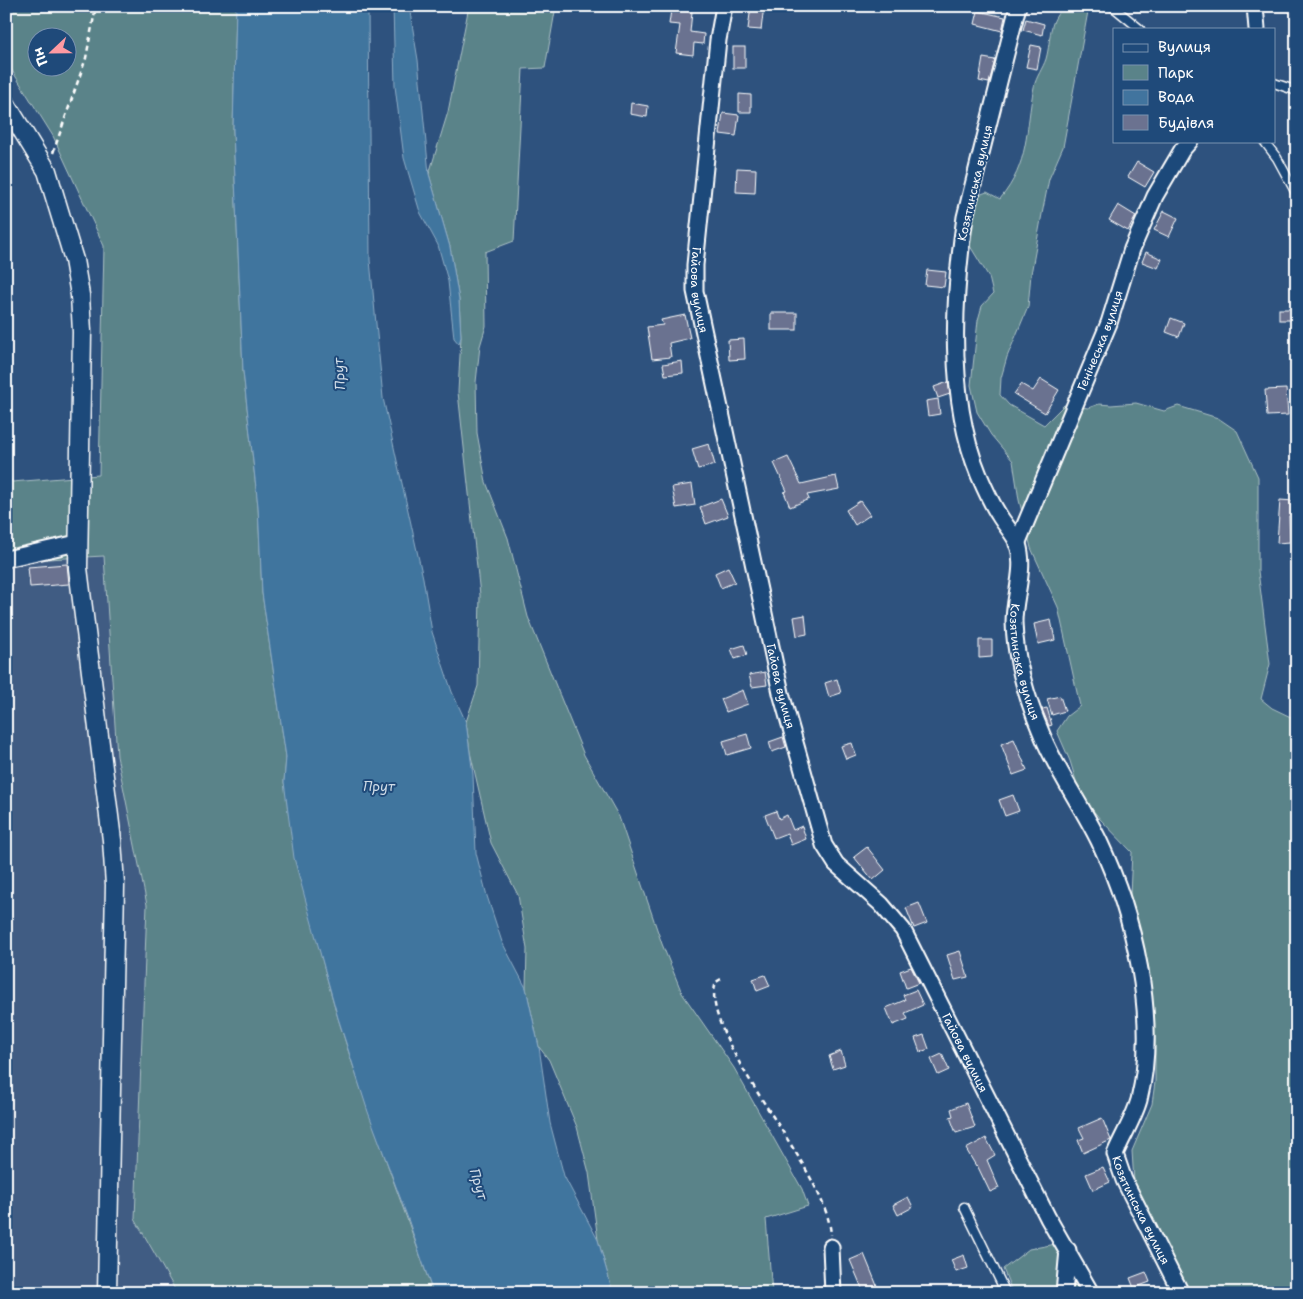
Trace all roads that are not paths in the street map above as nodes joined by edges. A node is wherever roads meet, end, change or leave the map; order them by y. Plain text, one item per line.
1 (724, 6) edge
2 (1018, 6) edge
3 (1112, 6) edge
4 (1255, 6) edge
5 (1139, 28) edge
6 (1257, 28) edge
7 (1276, 84) edge
8 (1297, 92) edge
9 (6, 104) edge
10 (1189, 142) edge
11 (1265, 142) edge
12 (1297, 195) edge
13 (77, 544) junction
14 (1018, 544) junction
15 (6, 559) edge
16 (964, 1207) dead end
17 (831, 1246) road end
18 (1068, 1250) junction
19 (107, 1293) edge
20 (833, 1293) edge
21 (1006, 1293) edge
22 (1064, 1293) edge
23 (1091, 1293) edge
24 (1181, 1293) edge

1 - 18 street, Гайова вулиця
2 - 14 street, Козятинська вулиця
3 - 5 lane
4 - 6 street
7 - 8 lane
9 - 13 street
10 - 14 street, Генічеська вулиця
11 - 12 lane
13 - 15 street
13 - 19 street
14 - 24 street, Козятинська вулиця
16 - 21 lane
17 - 20 street
18 - 22 street
18 - 23 street, Гайова вулиця

